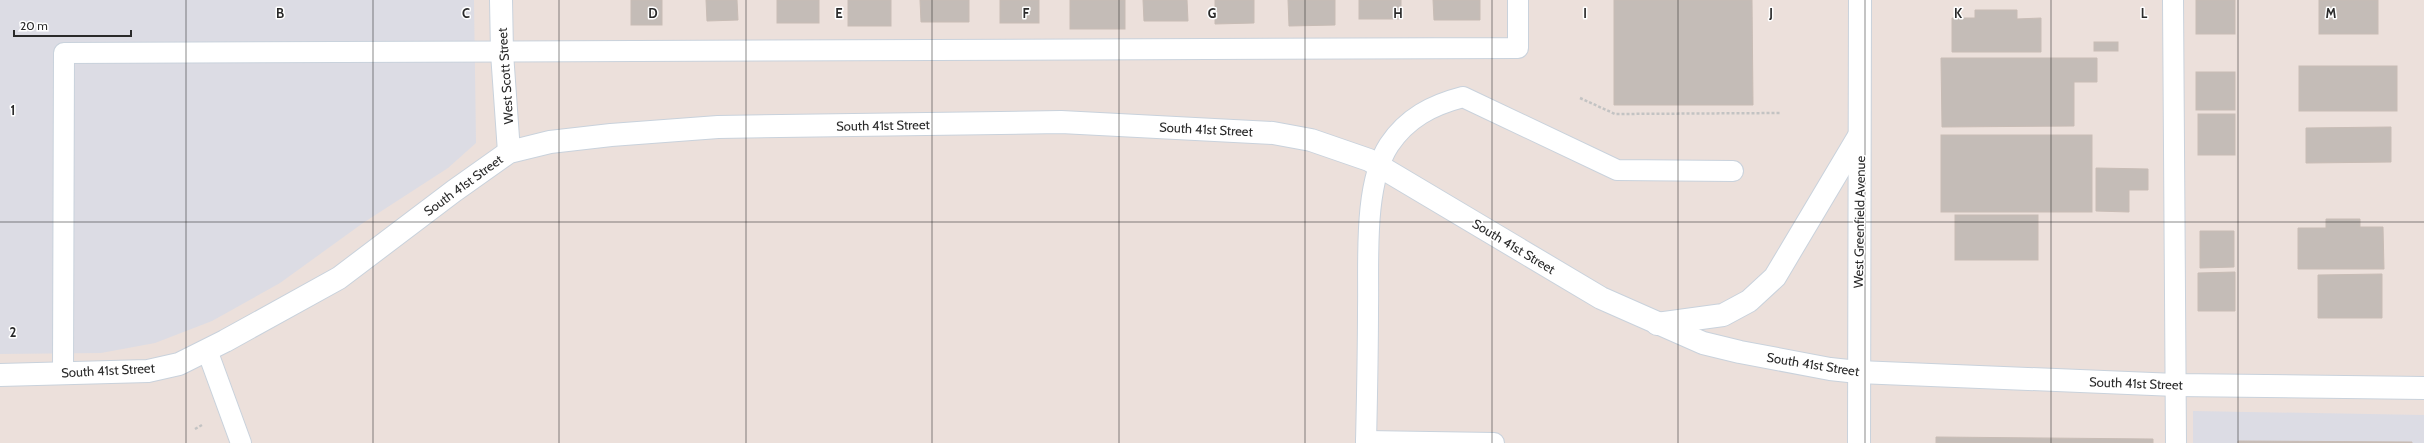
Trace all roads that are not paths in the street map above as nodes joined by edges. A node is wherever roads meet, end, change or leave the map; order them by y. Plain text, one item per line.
1 (501, 0) edge
2 (1518, 0) edge
3 (1860, 0) edge
4 (2173, 0) edge
5 (502, 53) junction
6 (1860, 135) junction
7 (509, 152) junction
8 (1378, 166) junction
9 (1732, 170) dead end
10 (1657, 324) junction
11 (207, 350) junction
12 (1858, 372) junction
13 (62, 373) junction
14 (0, 375) edge
15 (2176, 385) junction
16 (2424, 388) edge
17 (1366, 442) edge
18 (241, 443) edge
19 (1494, 443) edge
20 (1859, 443) edge
21 (2176, 443) edge

1 - 5 street, West Scott Street
2 - 5 lane
3 - 6 street, West Greenfield Avenue
4 - 15 lane
5 - 7 street, West Scott Street
5 - 13 lane
6 - 10 street
6 - 12 street, West Greenfield Avenue
7 - 8 street, South 41st Street
7 - 11 street, South 41st Street
8 - 9 lane
8 - 10 street, South 41st Street
8 - 17 lane
10 - 12 street, South 41st Street
11 - 13 street, South 41st Street
11 - 18 lane
12 - 15 street, South 41st Street
12 - 20 street, West Greenfield Avenue
13 - 14 street, South 41st Street
15 - 16 street, South 41st Street
15 - 21 lane
17 - 19 lane

